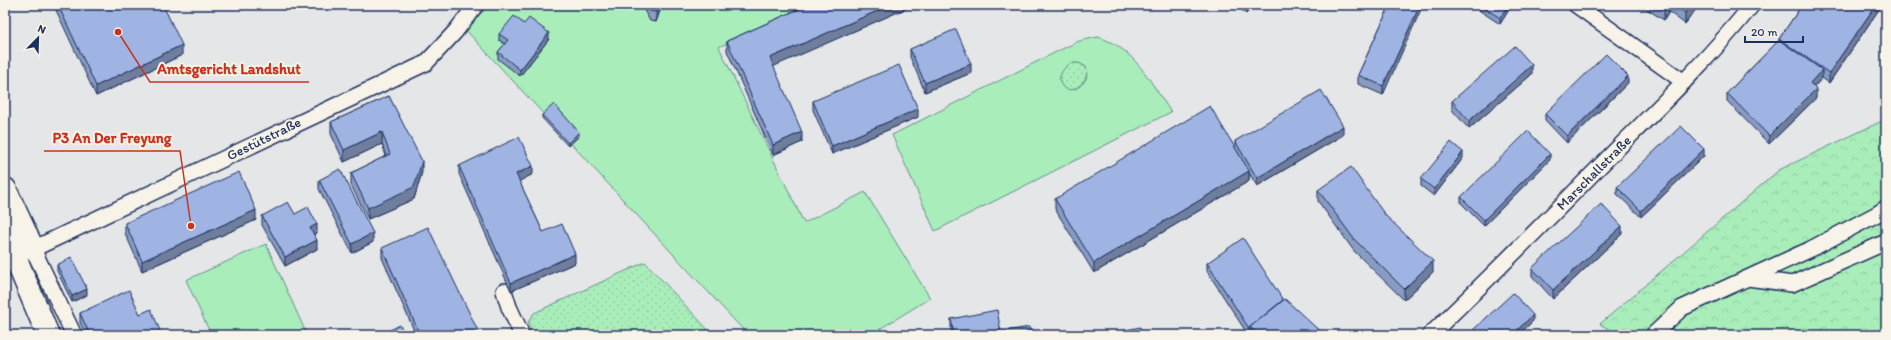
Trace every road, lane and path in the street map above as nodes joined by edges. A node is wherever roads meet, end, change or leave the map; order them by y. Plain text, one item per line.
1 (476, 5) edge
2 (1576, 5) edge
3 (1752, 5) edge
4 (1684, 82) junction
5 (5, 189) edge
6 (1886, 208) edge
7 (5, 233) edge
8 (1886, 242) edge
9 (17, 255) edge
10 (1748, 278) junction
11 (504, 291) dead end
12 (48, 335) edge
13 (74, 335) edge
14 (522, 335) edge
15 (1430, 335) edge
16 (1652, 335) edge

1 - 9 street, Gestütstraße
2 - 4 street
3 - 4 street, Marschallstraße
4 - 15 street, Marschallstraße
5 - 9 main road
6 - 10 street
7 - 9 main road
8 - 10 street
9 - 12 main road
9 - 13 street
10 - 16 street
11 - 14 street

